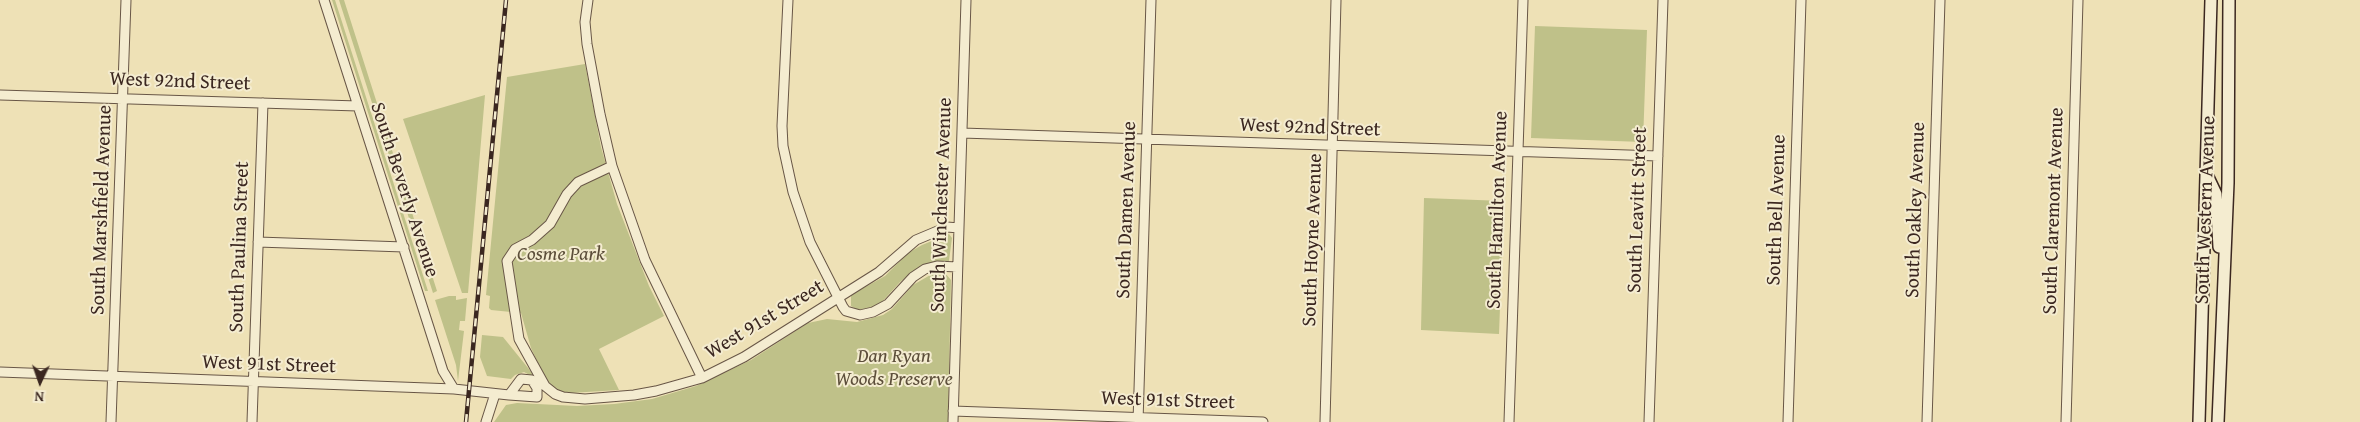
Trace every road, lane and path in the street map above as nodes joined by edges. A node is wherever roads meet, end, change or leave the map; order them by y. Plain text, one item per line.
1 (126, 0) edge
2 (324, 0) edge
3 (588, 0) edge
4 (788, 0) edge
5 (966, 0) edge
6 (1151, 0) edge
7 (1336, 0) edge
8 (1522, 0) edge
9 (1663, 0) edge
10 (1801, 0) edge
11 (1940, 0) edge
12 (2078, 0) edge
13 (2211, 0) edge
14 (2219, 0) edge
15 (2229, 0) edge
16 (0, 95) edge
17 (124, 98) junction
18 (262, 103) junction
19 (358, 106) junction
20 (962, 133) junction
21 (1147, 140) junction
22 (1333, 146) junction
23 (1518, 152) junction
24 (1658, 156) junction
25 (612, 166) junction
26 (2206, 174) junction
27 (959, 228) junction
28 (258, 242) junction
29 (404, 248) junction
30 (2224, 265) junction
31 (957, 266) junction
32 (837, 298) junction
33 (0, 372) edge
34 (113, 376) junction
35 (702, 378) junction
36 (254, 381) junction
37 (454, 389) junction
38 (496, 394) junction
39 (509, 396) junction
40 (953, 411) junction
41 (1138, 420) edge
42 (111, 422) edge
43 (252, 422) edge
44 (486, 422) edge
45 (952, 422) edge
46 (1262, 422) edge
47 (1325, 422) edge
48 (1510, 422) edge
49 (1649, 422) edge
50 (1788, 422) edge
51 (1927, 422) edge
52 (2066, 422) edge
53 (2199, 422) edge
54 (2218, 422) edge

1 - 17 street, South Marshfield Avenue
2 - 19 street, South Beverly Avenue
3 - 25 street
4 - 32 street
5 - 20 street, South Winchester Avenue
6 - 21 street, South Damen Avenue
7 - 22 street, South Hoyne Avenue
8 - 23 street, South Hamilton Avenue
9 - 24 street, South Leavitt Street
10 - 50 street, South Bell Avenue
11 - 51 street, South Oakley Avenue
12 - 52 street, South Claremont Avenue
13 - 26 main road, South Western Avenue
14 - 15 street
15 - 30 main road, South Western Avenue
16 - 17 street, West 92nd Street
17 - 18 street, West 92nd Street
17 - 34 street, South Marshfield Avenue
18 - 19 street, West 92nd Street
18 - 28 street, South Paulina Street
19 - 29 street, South Beverly Avenue
20 - 21 street, West 92nd Street
20 - 27 street, South Winchester Avenue
21 - 22 street, West 92nd Street
21 - 41 street, South Damen Avenue
22 - 23 street, West 92nd Street
22 - 47 street, South Hoyne Avenue
23 - 24 street, West 92nd Street
23 - 48 street, South Hamilton Avenue
24 - 49 street, South Leavitt Street
25 - 35 street
25 - 35 street, West 91st Street
26 - 30 main road
26 - 53 main road, South Western Avenue
27 - 31 street, South Winchester Avenue
27 - 32 street, West 91st Street
28 - 29 street
28 - 36 street, South Paulina Street
29 - 37 street, South Beverly Avenue
30 - 54 main road, South Western Avenue
31 - 32 street
31 - 40 street, South Winchester Avenue
32 - 35 street, West 91st Street
33 - 34 street, West 91st Street
34 - 36 street, West 91st Street
34 - 42 street, South Marshfield Avenue
36 - 37 street, West 91st Street
36 - 43 street, South Paulina Street
37 - 38 street, West 91st Street
38 - 39 street, West 91st Street
38 - 44 street
39 - 39 street, West 91st Street
40 - 41 street, West 91st Street
40 - 45 street, South Winchester Avenue
41 - 46 street, West 91st Street

